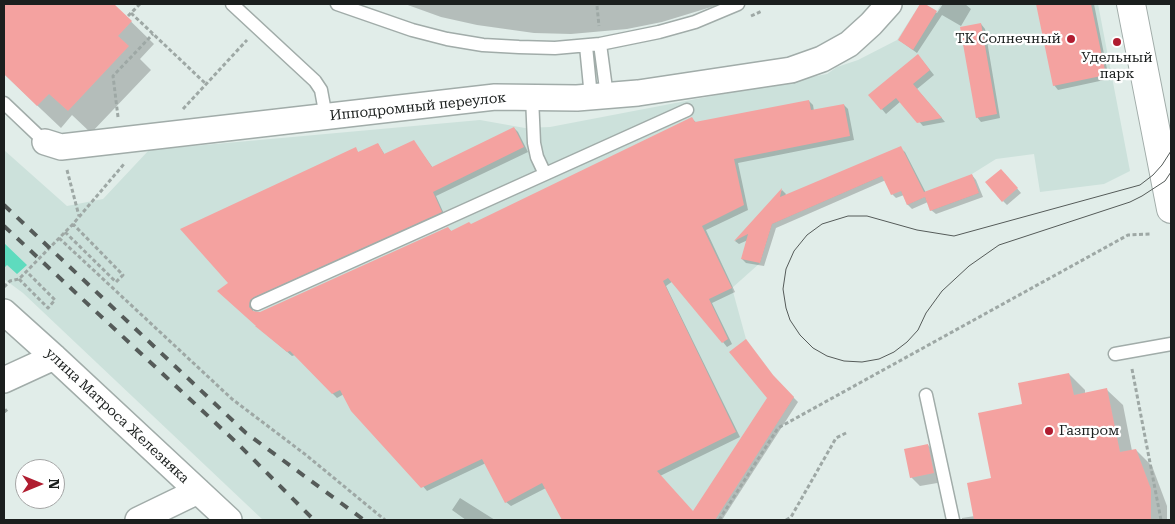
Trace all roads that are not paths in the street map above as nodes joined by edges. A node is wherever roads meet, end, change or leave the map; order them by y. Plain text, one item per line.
1 (232, 4) edge
2 (337, 4) edge
3 (738, 4) edge
4 (889, 4) edge
5 (1131, 4) edge
6 (600, 44) junction
7 (586, 46) junction
8 (599, 96) junction
9 (532, 98) junction
10 (4, 103) edge
11 (687, 110) dead end
12 (326, 117) junction
13 (53, 145) joint
14 (546, 174) junction
15 (1171, 209) edge
16 (257, 304) dead end
17 (4, 312) edge
18 (1171, 344) edge
19 (1115, 354) dead end
20 (54, 357) junction
21 (4, 380) edge
22 (926, 395) dead end
23 (198, 491) junction
24 (138, 520) edge
25 (230, 520) edge
26 (953, 520) edge

1 - 12 lane
2 - 7 lane
3 - 6 lane
4 - 8 street, Ипподромный переулок
5 - 15 main road
6 - 7 lane
6 - 8 lane
7 - 8 lane
8 - 9 street, Ипподромный переулок
9 - 12 street, Ипподромный переулок
9 - 14 lane
10 - 13 lane
11 - 14 lane
12 - 13 street, Ипподромный переулок
14 - 16 lane
17 - 20 street, улица Матроса Железняка
18 - 19 lane
20 - 21 street
20 - 23 street, улица Матроса Железняка
22 - 26 lane
23 - 24 street
23 - 25 street, улица Матроса Железняка

